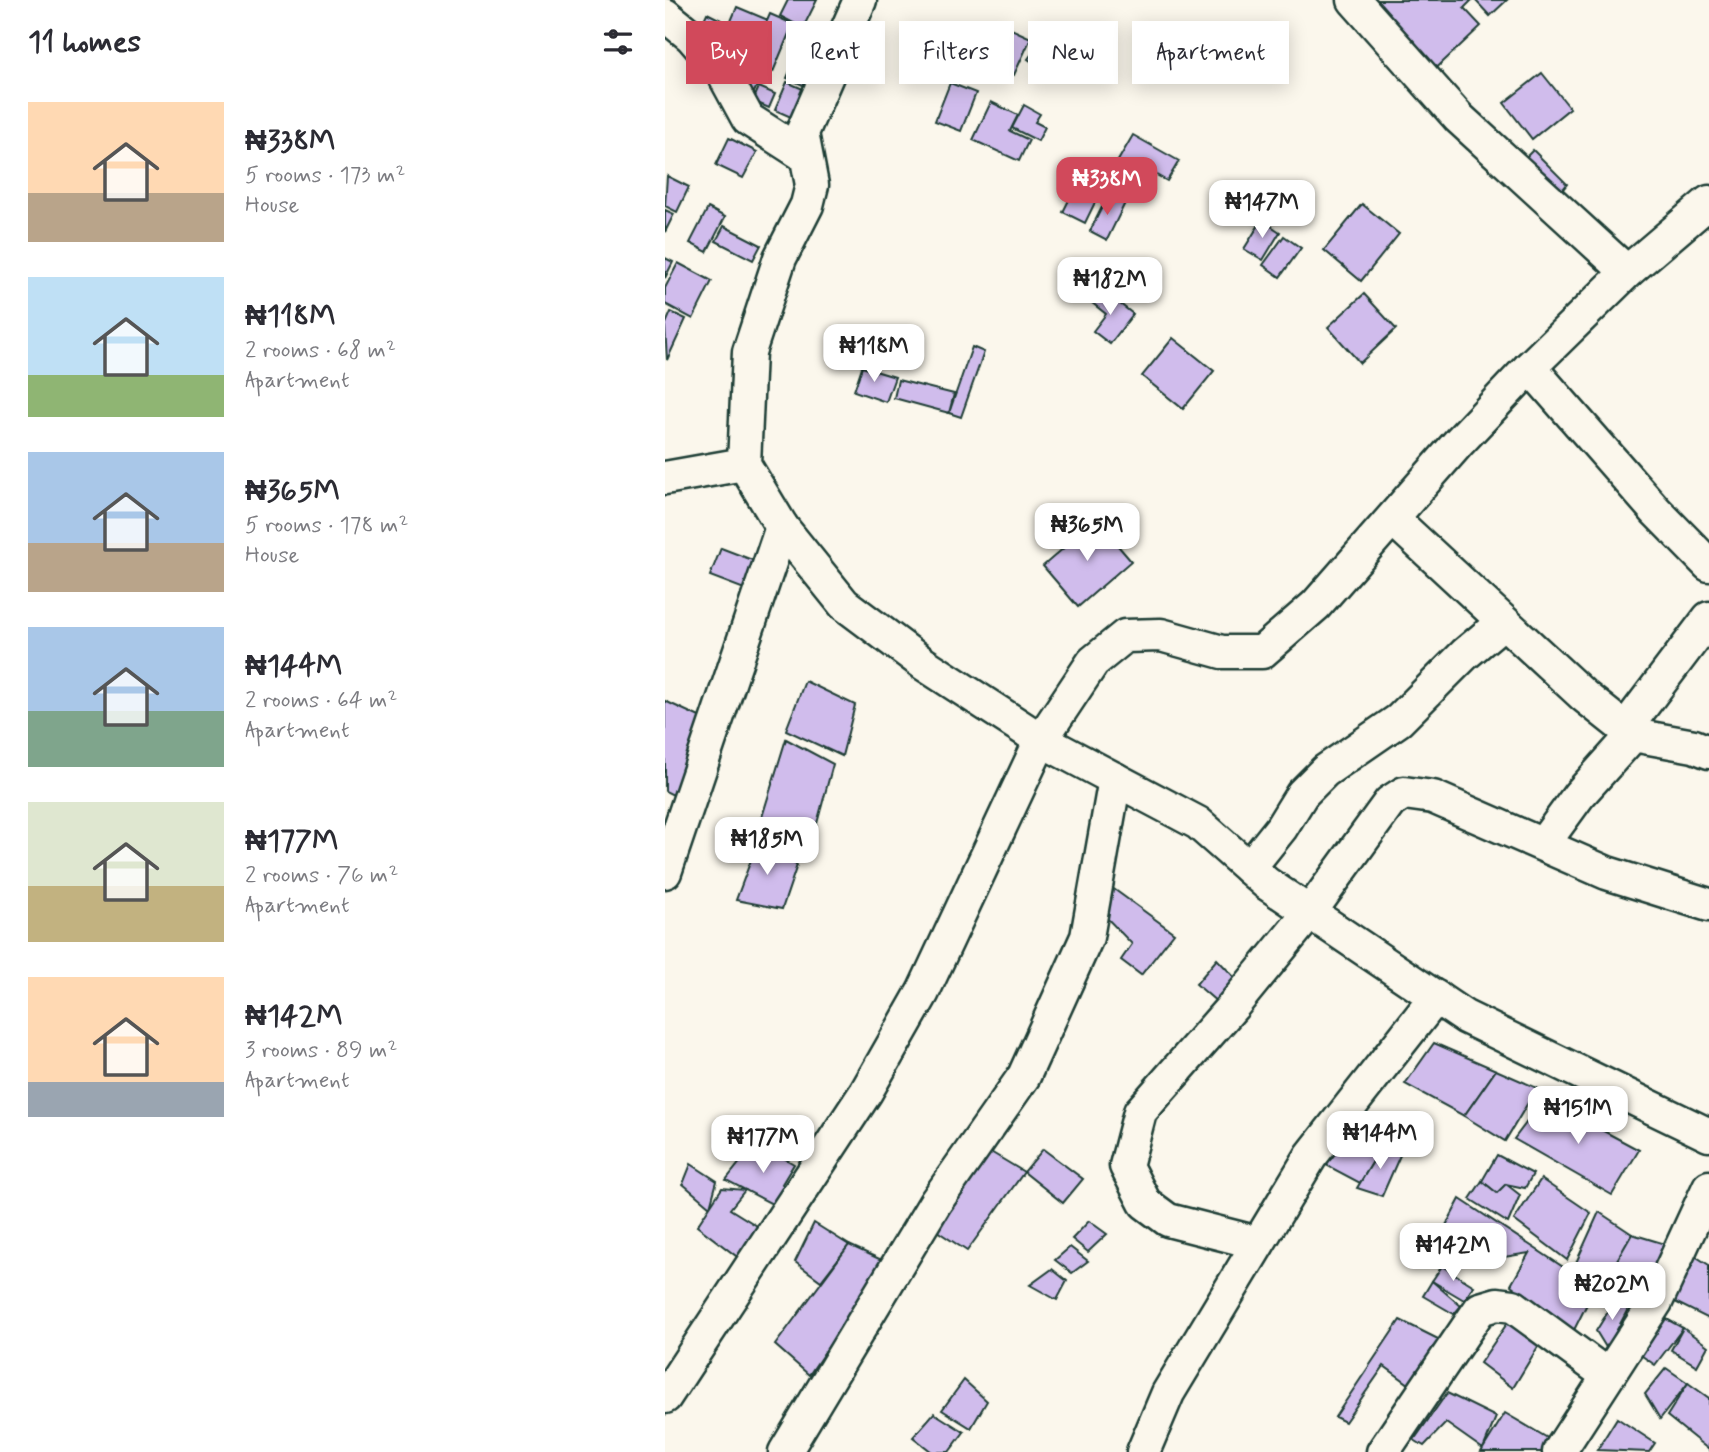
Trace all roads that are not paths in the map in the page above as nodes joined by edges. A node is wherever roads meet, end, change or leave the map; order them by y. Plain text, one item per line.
1 (860, 0) edge
2 (1354, 0) edge
3 (665, 15) edge
4 (804, 155) junction
5 (1709, 202) edge
6 (1627, 272) junction
7 (1530, 367) junction
8 (744, 464) junction
9 (665, 478) edge
10 (1393, 519) junction
11 (782, 527) junction
12 (1709, 565) edge
13 (1709, 618) edge
14 (1503, 622) junction
15 (1629, 732) junction
16 (1041, 740) junction
17 (1709, 752) edge
18 (1115, 779) junction
19 (1544, 844) junction
20 (1249, 868) junction
21 (665, 872) edge
22 (1709, 905) edge
23 (1310, 912) junction
24 (1436, 997) junction
25 (1709, 1135) edge
26 (1709, 1187) edge
27 (1258, 1243) junction
28 (1607, 1375) junction
29 (665, 1397) edge
30 (785, 1452) edge
31 (1143, 1452) edge
32 (1383, 1452) edge
33 (1559, 1452) edge

1 - 4 street
2 - 6 street
3 - 4 street
4 - 8 street
5 - 6 street
6 - 7 street
7 - 10 street
7 - 12 street
8 - 9 street
8 - 11 street
10 - 14 street
10 - 16 street
11 - 16 street
11 - 21 street
13 - 15 street
14 - 15 street
14 - 20 street
15 - 17 street
15 - 19 street
16 - 18 street
16 - 29 street
18 - 20 street
18 - 30 street
19 - 22 street
19 - 23 street
20 - 23 street
23 - 24 street
23 - 27 street
24 - 25 street
24 - 27 street
26 - 28 street
27 - 31 street
28 - 32 street
28 - 33 street

